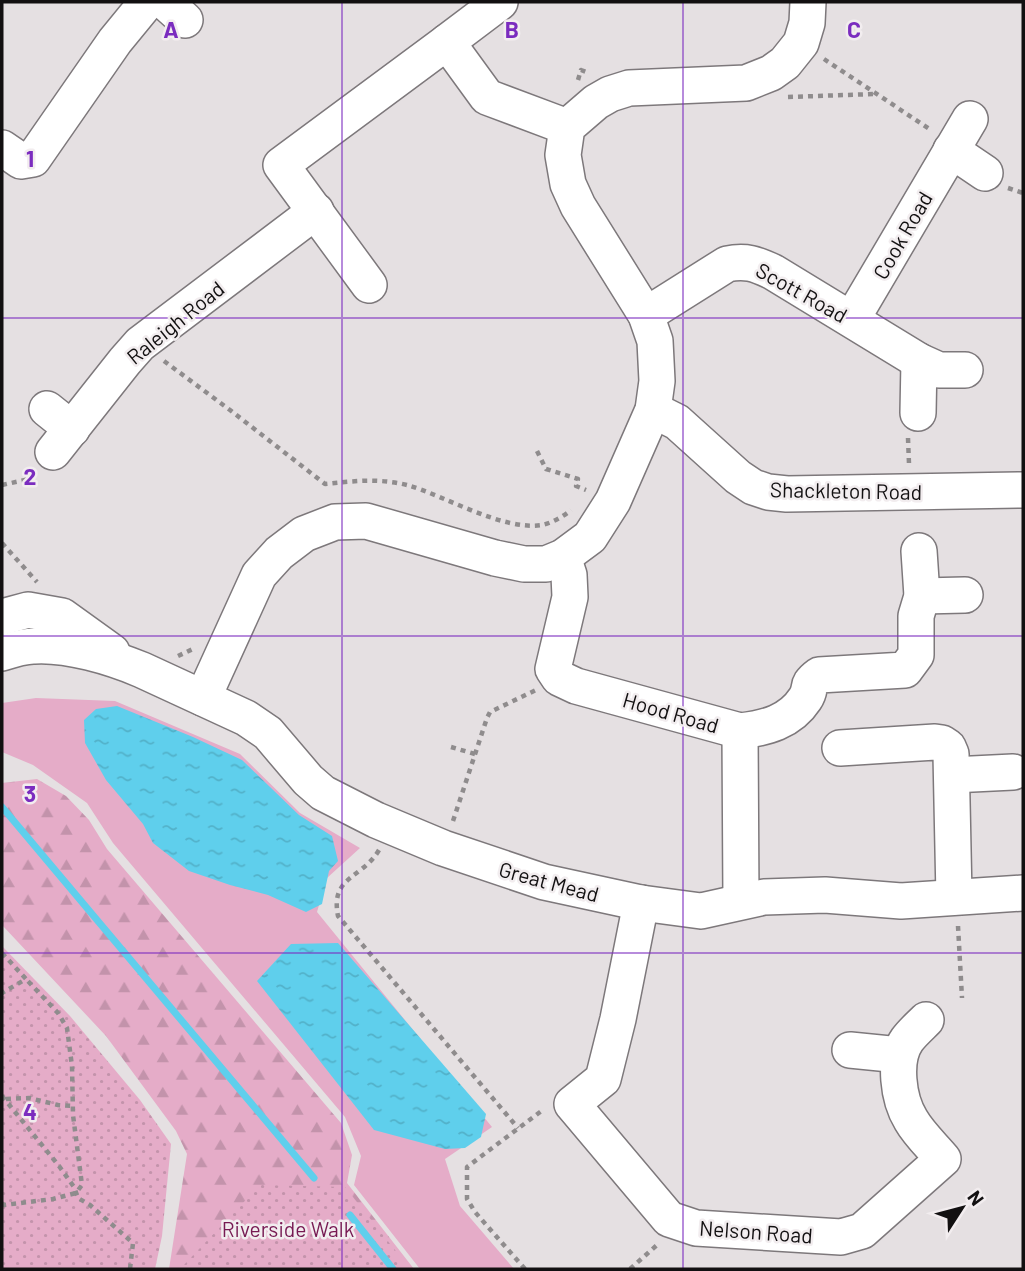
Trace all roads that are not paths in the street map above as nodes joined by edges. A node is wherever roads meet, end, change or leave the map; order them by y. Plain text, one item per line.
1 (147, 2) edge
2 (499, 2) edge
3 (808, 2) edge
4 (447, 41) junction
5 (970, 119) dead end
6 (567, 127) junction
7 (2, 148) edge
8 (951, 150) junction
9 (985, 173) dead end
10 (316, 211) junction
11 (369, 285) dead end
12 (646, 315) junction
13 (852, 320) junction
14 (919, 361) junction
15 (965, 370) dead end
16 (653, 410) junction
17 (918, 413) road end
18 (58, 430) dead end
19 (1023, 490) edge
20 (919, 551) dead end
21 (564, 557) junction
22 (965, 595) dead end
23 (922, 596) junction
24 (2, 617) edge
25 (2, 653) edge
26 (129, 664) junction
27 (203, 698) junction
28 (740, 731) junction
29 (840, 748) dead end
30 (1013, 772) dead end
31 (952, 775) junction
32 (1023, 892) edge
33 (741, 901) junction
34 (641, 903) junction
35 (956, 914) junction
36 (926, 1020) dead end
37 (850, 1050) dead end
38 (900, 1055) junction

1 - 7 street
2 - 4 street
3 - 6 street
4 - 6 street
4 - 10 street
5 - 8 street, Cook Road
6 - 12 street
8 - 9 street
8 - 13 street, Cook Road
10 - 11 street
10 - 18 street, Raleigh Road
12 - 13 street, Scott Road
12 - 16 street
13 - 14 street, Scott Road
14 - 15 street, Scott Road
14 - 17 street
16 - 19 street, Shackleton Road
16 - 21 street
20 - 23 street
21 - 27 street
21 - 28 street, Hood Road
22 - 23 street
23 - 28 street
24 - 26 street, Great Mead
25 - 26 street, Great Mead
26 - 27 street, Great Mead
27 - 34 street, Great Mead
28 - 33 street, Hood Road
29 - 31 street
30 - 31 street
31 - 35 street
32 - 35 street, Great Mead
33 - 34 street, Great Mead
33 - 35 street, Great Mead
34 - 38 street, Nelson Road
36 - 38 street
37 - 38 street

